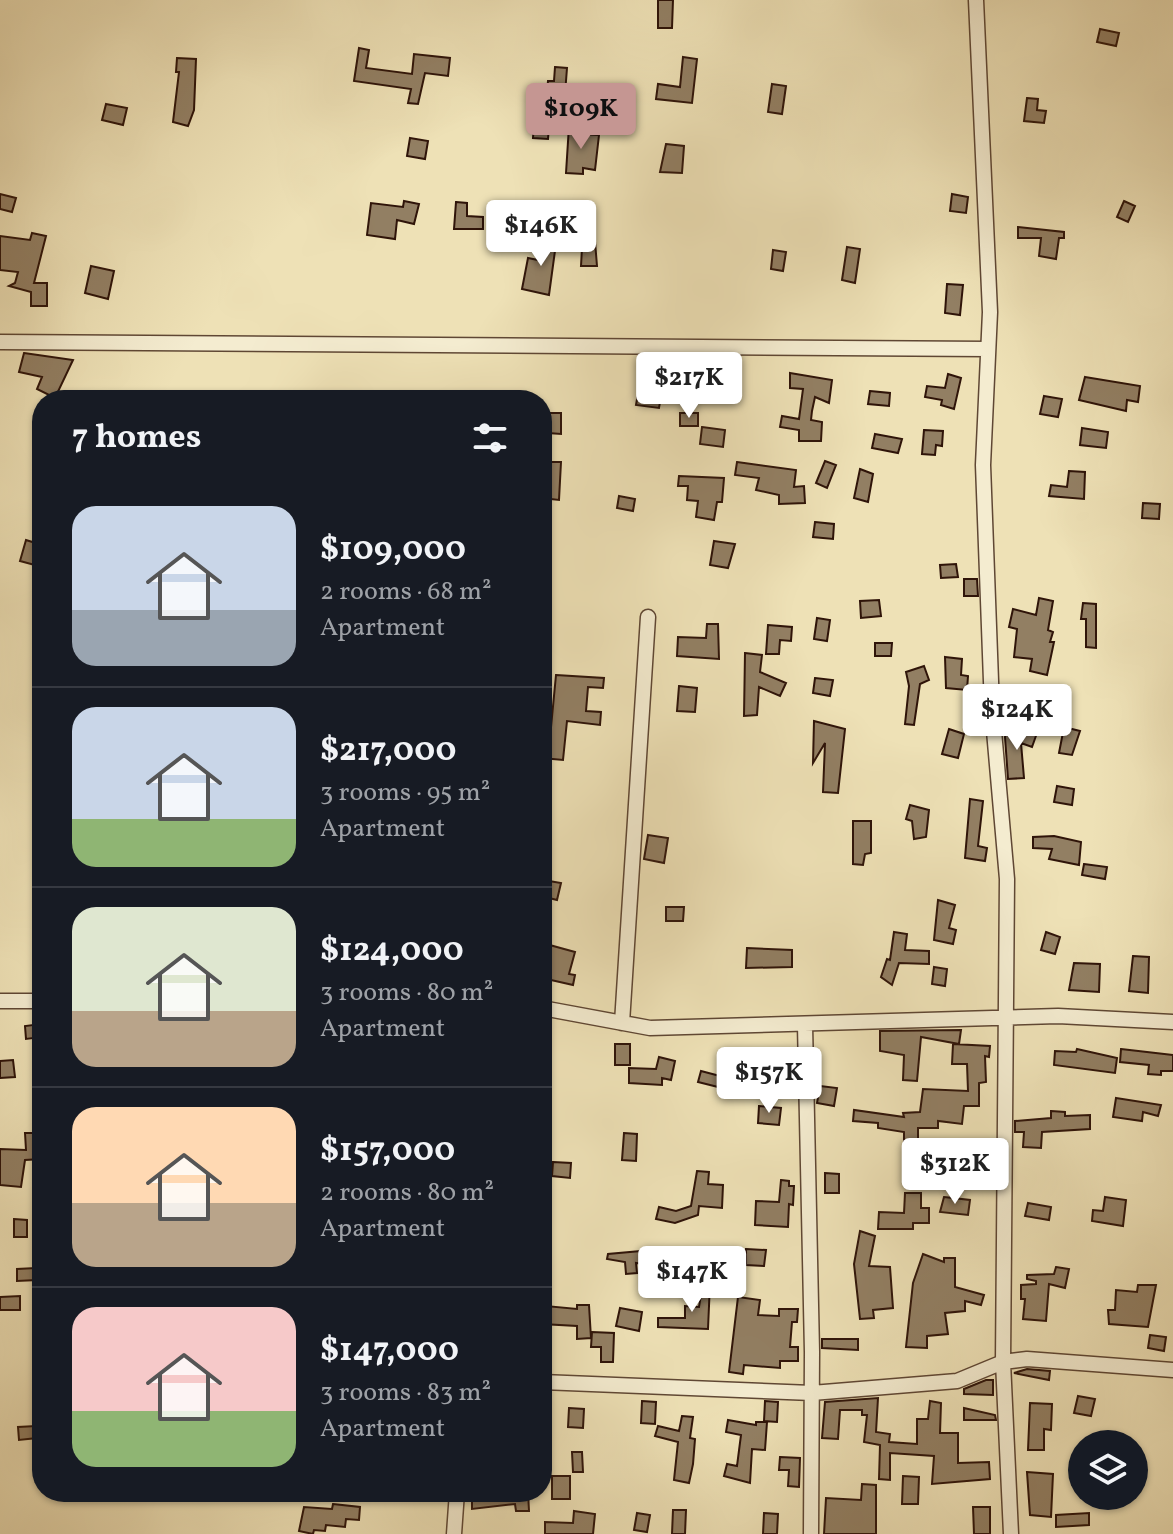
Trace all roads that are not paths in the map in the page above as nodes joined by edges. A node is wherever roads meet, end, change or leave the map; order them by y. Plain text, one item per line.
1 (976, 0) edge
2 (0, 342) edge
3 (988, 349) junction
4 (648, 617) dead end
5 (0, 1001) edge
6 (32, 1001) edge
7 (552, 1010) edge
8 (1006, 1018) junction
9 (1173, 1022) edge
10 (622, 1023) junction
11 (805, 1025) junction
12 (1003, 1362) junction
13 (1173, 1370) edge
14 (552, 1382) edge
15 (812, 1393) junction
16 (456, 1502) edge
17 (454, 1534) edge
18 (811, 1534) edge
19 (1011, 1534) edge

1 - 3 street
2 - 3 street
3 - 8 street
4 - 10 street
5 - 6 street
7 - 10 street
8 - 9 street
8 - 11 street
8 - 12 street
10 - 11 street
11 - 15 street
12 - 13 street
12 - 15 street
12 - 19 street
14 - 15 street
15 - 18 street
16 - 17 street

